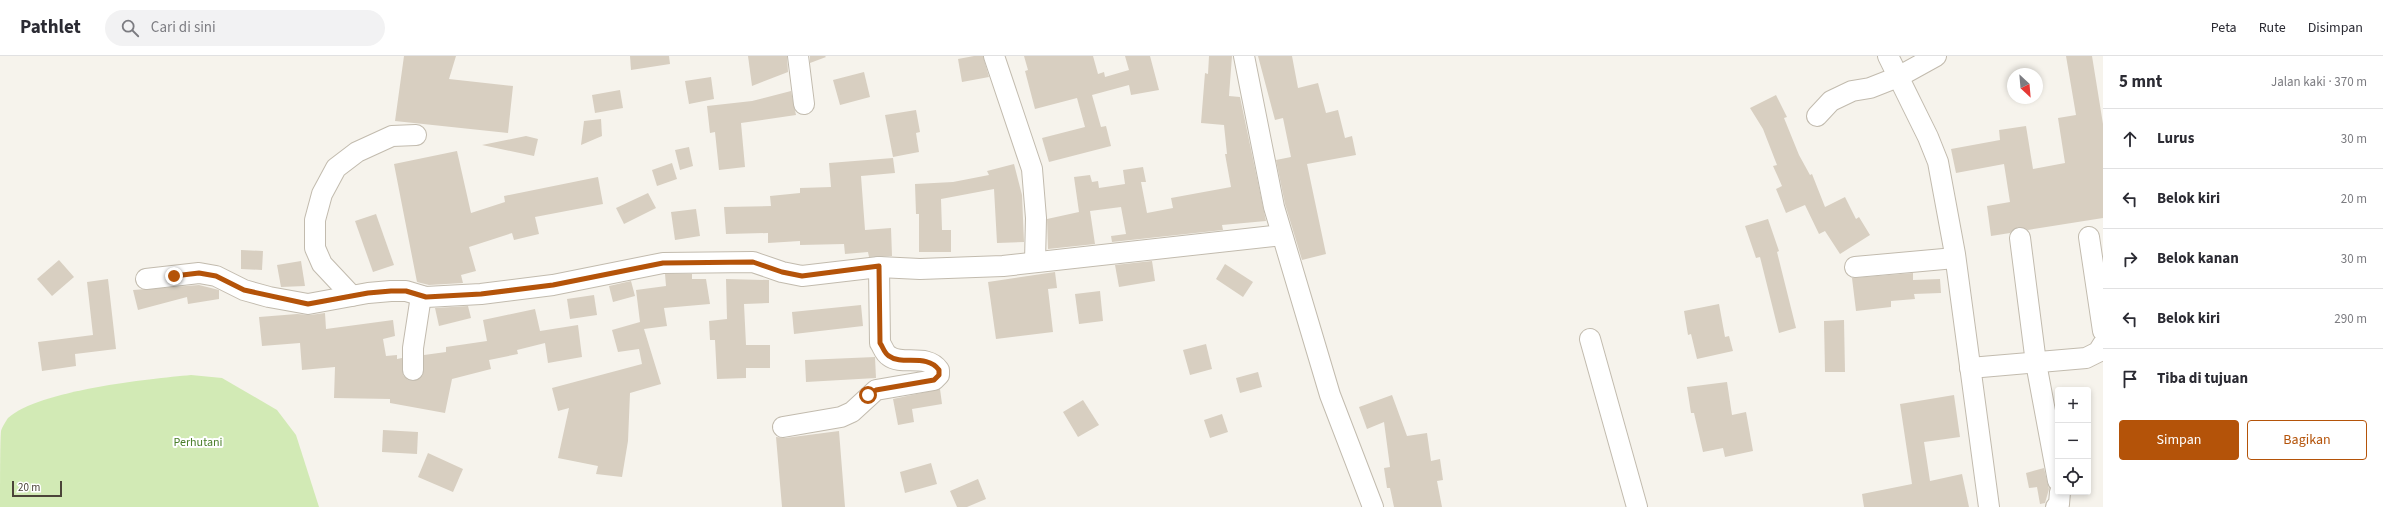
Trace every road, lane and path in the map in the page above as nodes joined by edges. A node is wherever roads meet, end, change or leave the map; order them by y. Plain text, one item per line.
1 (798, 56) edge
2 (994, 56) edge
3 (1244, 56) edge
4 (1888, 56) edge
5 (1936, 56) edge
6 (1898, 77) junction
7 (804, 104) dead end
8 (1816, 116) dead end
9 (416, 135) dead end
10 (1282, 235) junction
11 (2089, 237) dead end
12 (2020, 238) dead end
13 (1955, 258) junction
14 (1035, 262) junction
15 (879, 266) junction
16 (1855, 267) dead end
17 (146, 279) dead end
18 (352, 296) junction
19 (422, 296) junction
20 (2103, 331) edge
21 (1590, 339) dead end
22 (2103, 344) edge
23 (2036, 363) junction
24 (1970, 368) junction
25 (413, 370) dead end
26 (783, 427) dead end
27 (2055, 465) edge
28 (2060, 495) edge
29 (1373, 507) edge
30 (1637, 507) edge
31 (1989, 507) edge
32 (2056, 507) edge

1 - 7 street
2 - 14 street
3 - 10 street
4 - 6 street
5 - 6 street
6 - 8 street
6 - 13 street
9 - 18 street
10 - 14 street
10 - 29 street
11 - 20 street
12 - 23 street
13 - 16 street
13 - 24 street
14 - 15 street
15 - 19 street
15 - 26 street
17 - 18 street
18 - 19 street
19 - 25 street
21 - 30 street
22 - 23 street
23 - 24 street
23 - 27 street
24 - 31 street
28 - 32 street

